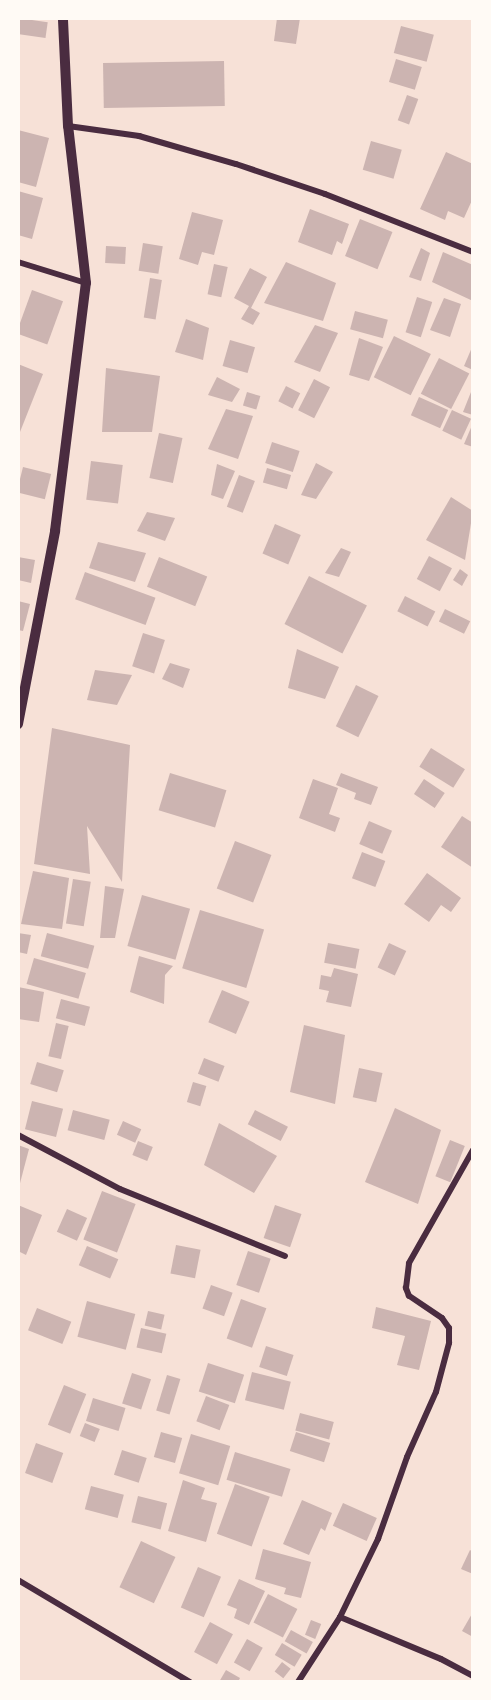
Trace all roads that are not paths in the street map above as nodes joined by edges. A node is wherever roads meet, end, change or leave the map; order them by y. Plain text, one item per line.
1 (63, 18) edge
2 (68, 126) junction
3 (473, 252) edge
4 (18, 262) edge
5 (86, 283) junction
6 (18, 724) edge
7 (18, 1135) edge
8 (473, 1150) edge
9 (285, 1256) dead end
10 (18, 1580) edge
11 (340, 1617) junction
12 (473, 1676) edge
13 (190, 1682) edge
14 (298, 1682) edge

1 - 2 street
2 - 3 street
2 - 5 street
4 - 5 street
5 - 6 street
7 - 9 street
8 - 11 street
10 - 13 street
11 - 12 street
11 - 14 street

